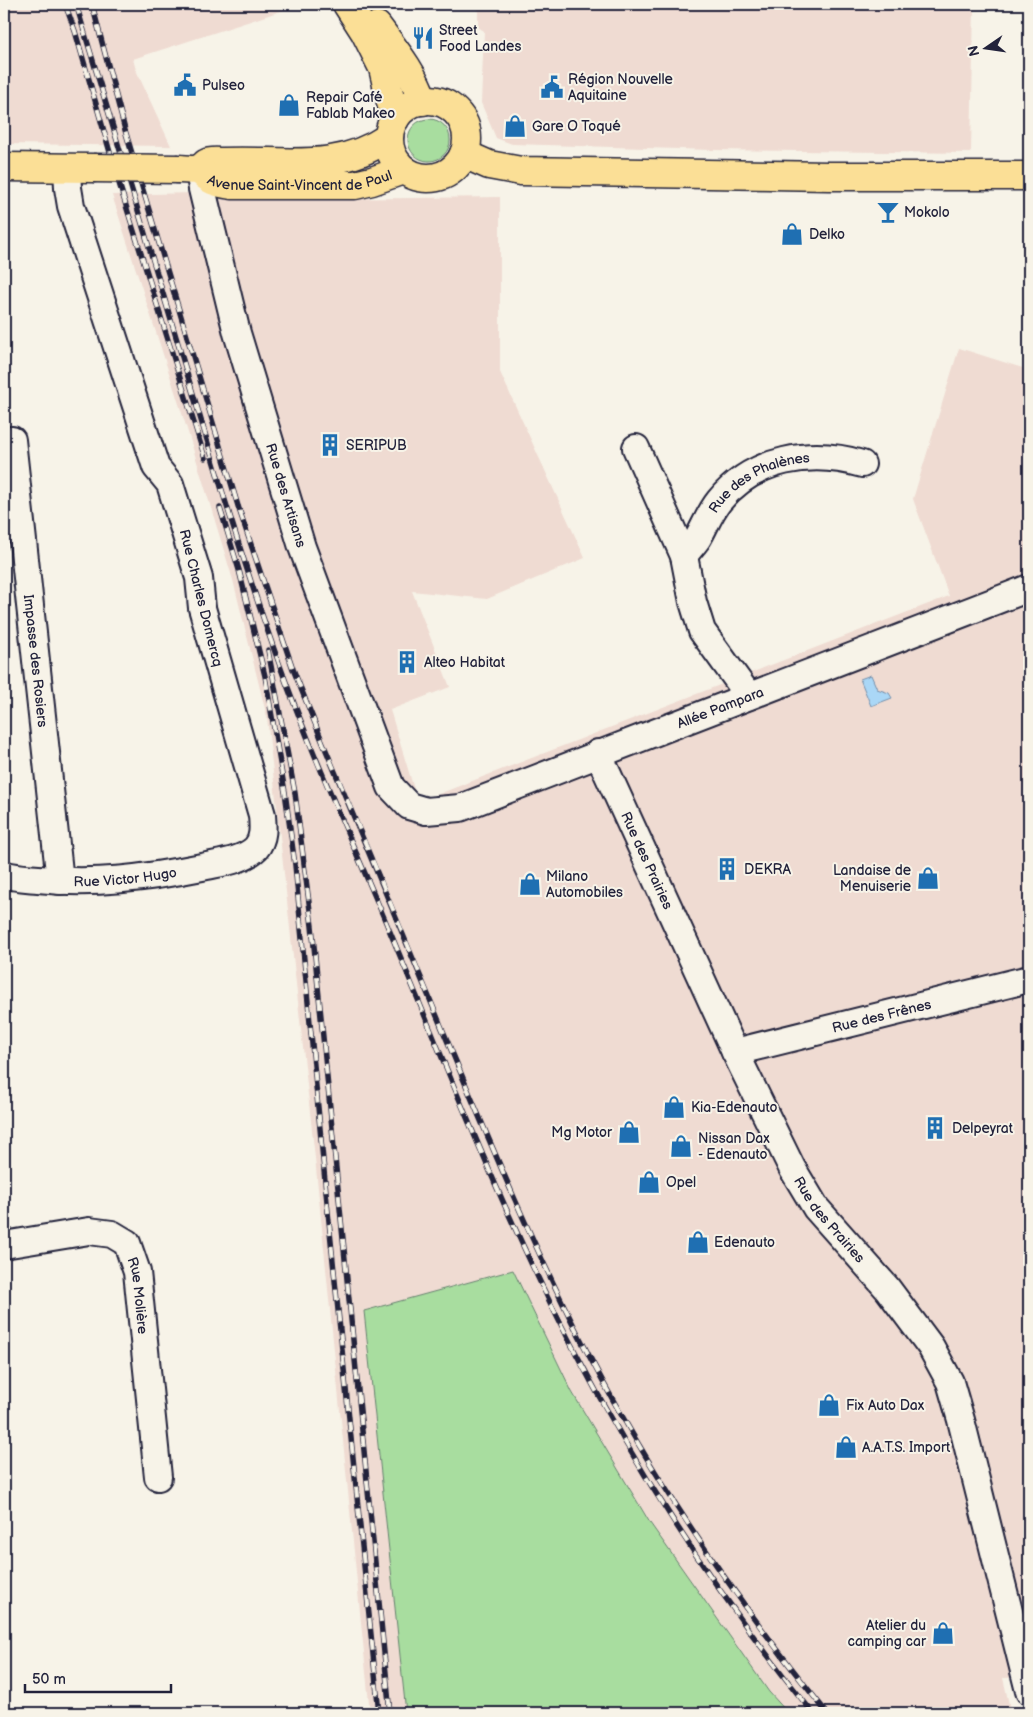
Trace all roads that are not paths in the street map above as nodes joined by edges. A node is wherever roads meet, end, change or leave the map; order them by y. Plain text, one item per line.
1 (347, 4) edge
2 (362, 4) edge
3 (423, 101) junction
4 (392, 128) junction
5 (464, 154) junction
6 (4, 167) edge
7 (80, 168) junction
8 (199, 169) junction
9 (404, 170) junction
10 (1029, 176) edge
11 (12, 440) dead end
12 (636, 448) dead end
13 (862, 464) dead end
14 (684, 556) junction
15 (1029, 588) edge
16 (750, 696) junction
17 (598, 754) junction
18 (409, 806) joint
19 (246, 855) joint
20 (4, 874) edge
21 (60, 881) junction
22 (1029, 979) edge
23 (735, 1052) junction
24 (4, 1244) edge
25 (158, 1476) dead end
26 (1029, 1690) edge

1 - 4 main road
2 - 3 main road
3 - 4 main road
3 - 5 main road
4 - 8 main road, Avenue Saint-Vincent de Paul
4 - 9 main road
5 - 9 main road
5 - 10 main road
6 - 7 main road, Avenue Saint-Vincent de Paul
7 - 8 main road, Avenue Saint-Vincent de Paul, bridge
7 - 19 street, Rue Charles Domercq
8 - 9 main road, Avenue Saint-Vincent de Paul
8 - 18 street, Rue des Artisans
11 - 21 street, Impasse des Rosiers
12 - 14 street
13 - 14 street, Rue des Phalènes
14 - 16 street
15 - 16 street, Allée Pampara
16 - 17 street, Allée Pampara
17 - 18 street, Allée Pampara
17 - 23 street, Rue des Prairies
19 - 21 street, Rue Victor Hugo
20 - 21 street, Rue Victor Hugo
22 - 23 street, Rue des Frênes
23 - 26 street, Rue des Prairies
24 - 25 street, Rue Molière

